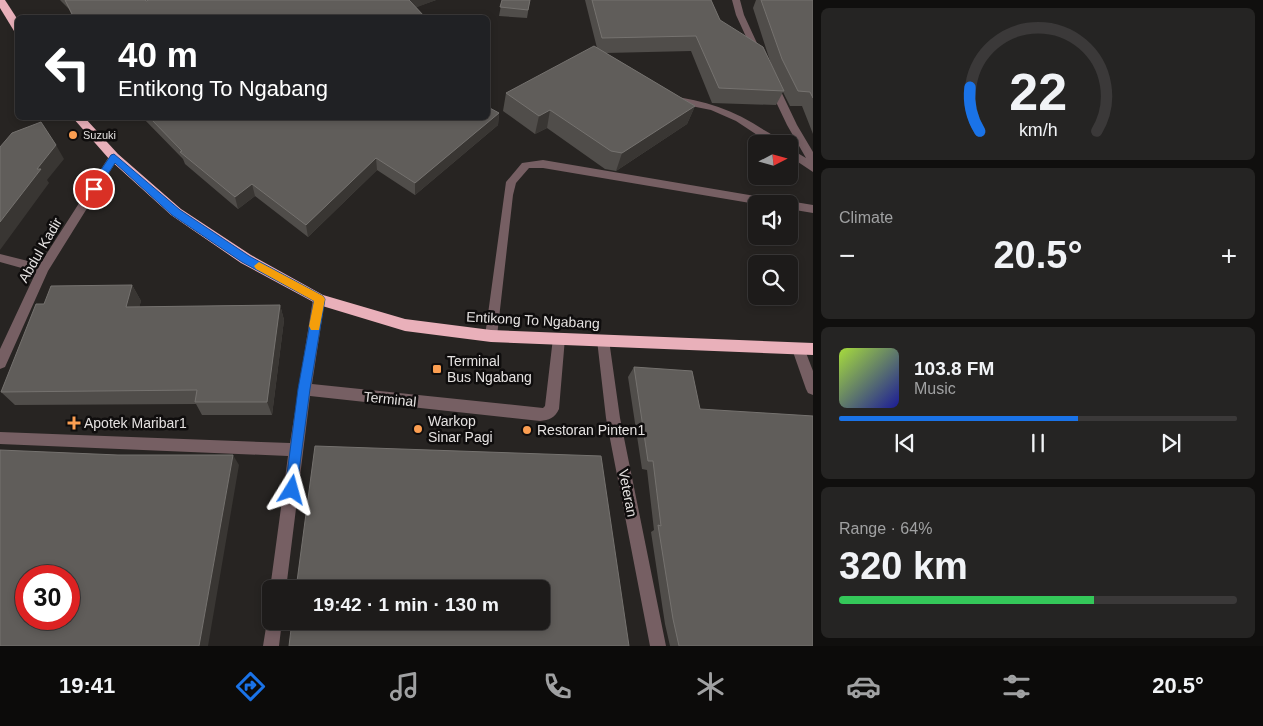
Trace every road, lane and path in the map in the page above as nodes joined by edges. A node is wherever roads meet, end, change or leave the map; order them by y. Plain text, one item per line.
1 (0, 0) edge
2 (736, 0) edge
3 (15, 24) edge
4 (666, 99) edge
5 (82, 120) edge
6 (765, 135) edge
7 (114, 157) junction
8 (798, 158) edge
9 (813, 161) edge
10 (813, 168) edge
11 (748, 199) edge
12 (798, 208) edge
13 (813, 210) edge
14 (0, 258) edge
15 (44, 269) junction
16 (320, 299) junction
17 (491, 336) junction
18 (559, 338) junction
19 (603, 340) junction
20 (806, 349) edge
21 (0, 363) edge
22 (304, 389) junction
23 (813, 389) edge
24 (0, 438) edge
25 (297, 450) junction
26 (279, 580) edge
27 (273, 630) edge
28 (271, 646) edge
29 (658, 646) edge

1 - 3 highway
2 - 9 street
4 - 6 street
5 - 7 highway, Entikong To Ngabang
7 - 15 street, Abdul Kadir
7 - 16 highway, Entikong To Ngabang
8 - 10 street
11 - 17 street
12 - 13 street
14 - 15 street
15 - 21 street, Abdul Kadir
16 - 17 highway, Entikong To Ngabang
16 - 22 street
17 - 18 highway, Entikong To Ngabang
18 - 19 highway, Entikong To Ngabang
18 - 22 street, Terminal
19 - 20 highway, Entikong To Ngabang
19 - 29 street, Veteran
20 - 23 street
22 - 25 street
24 - 25 street
25 - 26 street
27 - 28 street

